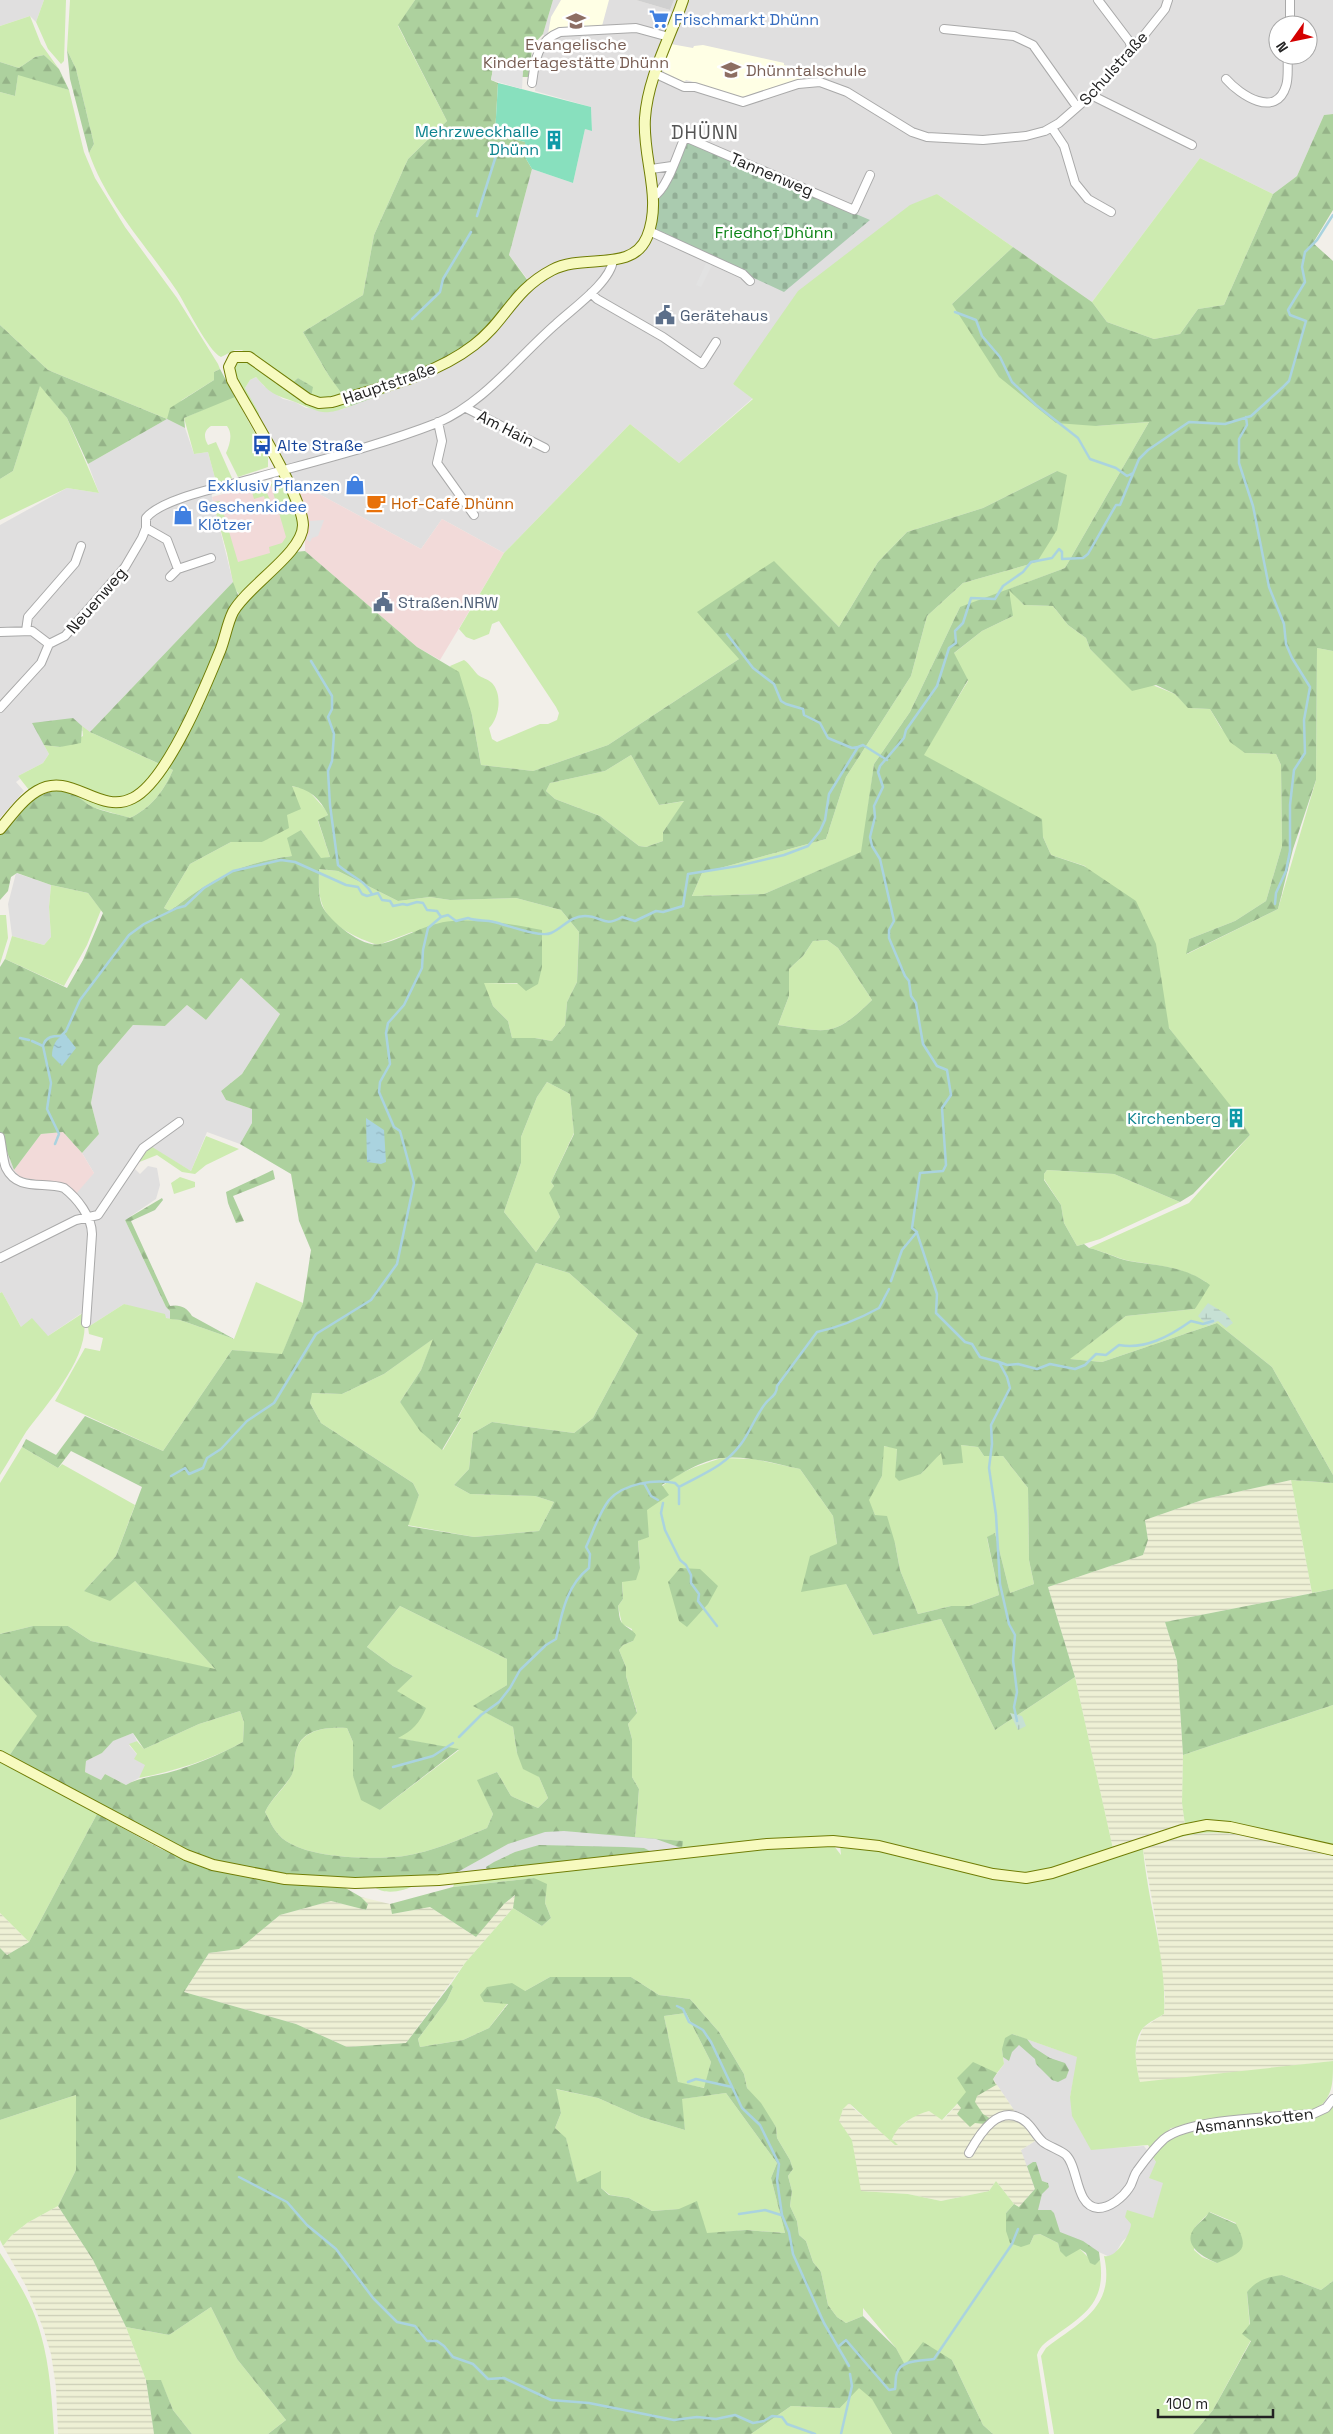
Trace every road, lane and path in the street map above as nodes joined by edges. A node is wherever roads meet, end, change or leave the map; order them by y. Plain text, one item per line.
1 (683, 0) edge
2 (1098, 0) edge
3 (1168, 0) edge
4 (1290, 0) edge
5 (1290, 15) edge
6 (944, 29) dead end
7 (670, 37) junction
8 (1131, 46) junction
9 (1288, 65) edge
10 (654, 74) junction
11 (1226, 79) dead end
12 (532, 83) dead end
13 (1091, 95) junction
14 (1077, 107) junction
15 (1052, 128) junction
16 (1192, 145) dead end
17 (672, 166) junction
18 (651, 169) junction
19 (870, 175) dead end
20 (653, 197) junction
21 (1111, 212) dead end
22 (649, 231) junction
23 (613, 260) junction
24 (750, 281) dead end
25 (591, 293) junction
26 (716, 342) dead end
27 (466, 408) junction
28 (438, 422) junction
29 (545, 448) dead end
30 (282, 471) junction
31 (474, 515) dead end
32 (146, 528) junction
33 (81, 546) dead end
34 (211, 558) dead end
35 (178, 569) junction
36 (170, 577) dead end
37 (26, 631) junction
38 (0, 632) edge
39 (49, 644) junction
40 (0, 708) edge
41 (0, 829) edge
42 (179, 1122) dead end
43 (0, 1137) edge
44 (88, 1218) junction
45 (0, 1258) edge
46 (86, 1323) dead end
47 (0, 1756) edge
48 (1333, 1850) edge
49 (1333, 2099) edge
50 (969, 2153) dead end

1 - 7 main road, Hauptstraße
2 - 8 street
3 - 8 street, Schulstraße
4 - 5 street
6 - 14 street
7 - 10 main road, Hauptstraße
7 - 12 street
8 - 13 street, Schulstraße
9 - 11 street
10 - 15 street, Schulstraße
10 - 18 main road, Hauptstraße
13 - 14 street, Schulstraße
13 - 16 street
14 - 15 street, Schulstraße
15 - 21 street
17 - 18 street
17 - 19 street, Tannenweg
17 - 20 street, Tannenweg
18 - 20 main road, Hauptstraße
20 - 22 main road, Hauptstraße
22 - 23 main road, Hauptstraße
22 - 24 street
23 - 25 street
23 - 30 main road, Hauptstraße
25 - 26 street
25 - 27 street
27 - 28 street
27 - 29 street, Am Hain
28 - 30 street
28 - 31 street
30 - 32 street, Neuenweg
30 - 41 main road, Hauptstraße
32 - 35 street
32 - 39 street, Neuenweg
33 - 37 street
34 - 35 street
35 - 36 street
37 - 38 street
37 - 39 street
39 - 40 street, Neuenweg
42 - 44 street
43 - 44 street
44 - 45 street
44 - 46 street
47 - 48 main road
49 - 50 street, Asmannskotten

